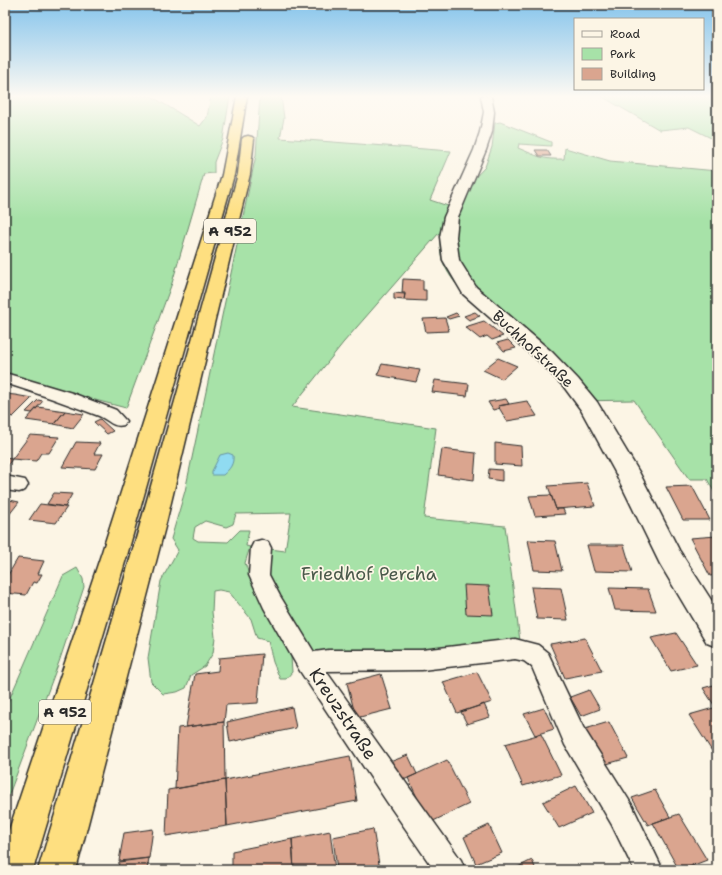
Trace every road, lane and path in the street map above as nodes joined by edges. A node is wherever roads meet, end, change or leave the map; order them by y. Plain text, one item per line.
1 (235, 137) edge
2 (248, 137) edge
3 (483, 137) edge
4 (5, 378) edge
5 (118, 420) dead end
6 (261, 548) dead end
7 (717, 634) edge
8 (308, 664) junction
9 (14, 870) edge
10 (57, 870) edge
11 (451, 870) edge
12 (649, 870) edge

1 - 9 highway, A 952
2 - 10 highway, A 952
3 - 7 main road, Buchhofstraße
4 - 5 street
6 - 8 street, Kreuzstraße
8 - 11 street, Kreuzstraße
8 - 12 street

